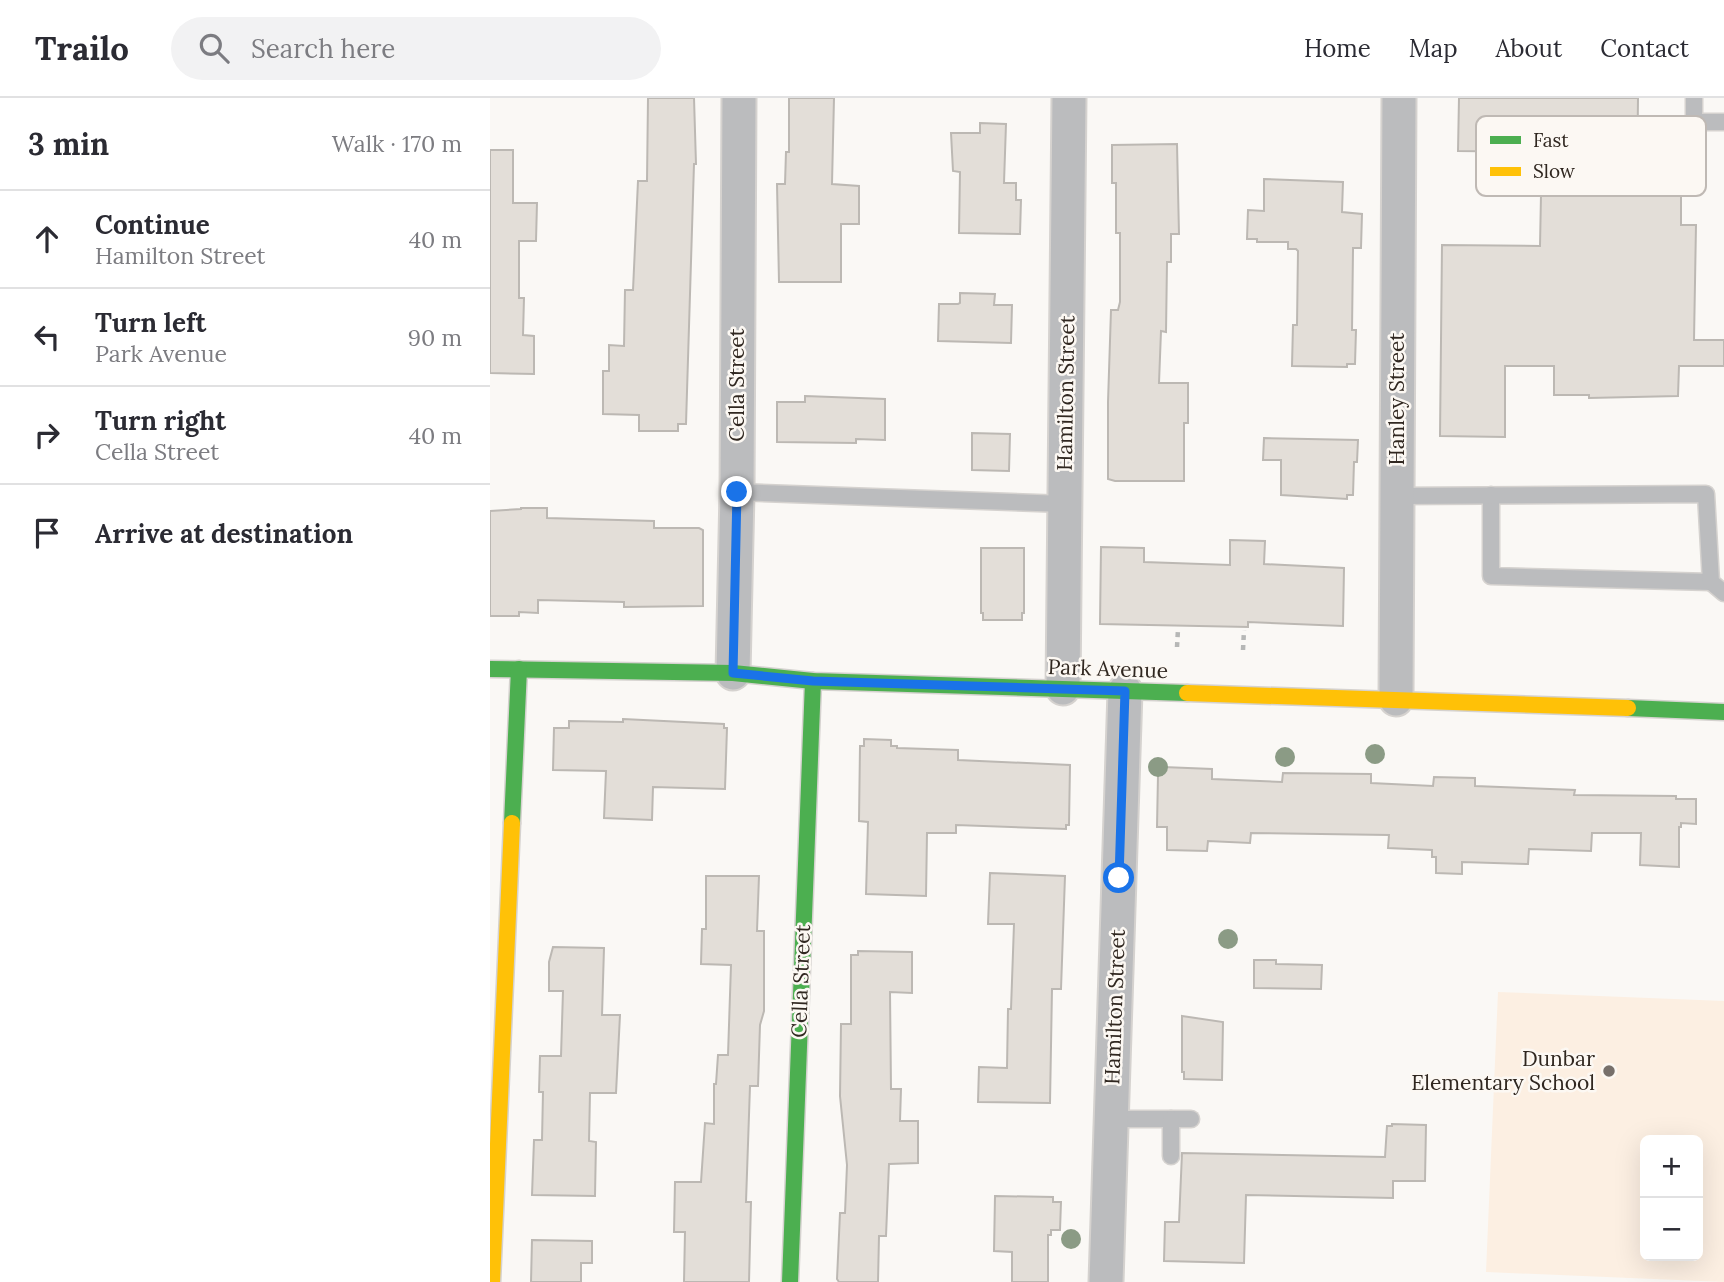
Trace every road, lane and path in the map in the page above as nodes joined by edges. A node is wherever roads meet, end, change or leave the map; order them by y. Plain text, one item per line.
1 (739, 98) edge
2 (1069, 98) edge
3 (1399, 98) edge
4 (1694, 98) edge
5 (1694, 116) edge
6 (1706, 122) edge
7 (1724, 122) edge
8 (737, 492) junction
9 (1491, 495) junction
10 (1397, 496) junction
11 (1065, 504) junction
12 (1711, 582) junction
13 (1724, 593) edge
14 (1178, 629) dead end
15 (1244, 630) dead end
16 (1177, 647) dead end
17 (1243, 650) dead end
18 (490, 669) edge
19 (519, 669) junction
20 (733, 673) junction
21 (813, 681) junction
22 (1063, 688) junction
23 (1125, 691) junction
24 (1396, 699) junction
25 (1724, 712) edge
26 (1111, 1119) junction
27 (1171, 1119) junction
28 (1191, 1119) dead end
29 (1171, 1156) dead end
30 (492, 1282) edge
31 (790, 1282) edge
32 (1106, 1282) edge

1 - 8 street, Cella Street
2 - 11 street, Hamilton Street
3 - 10 street, Hanley Street
4 - 5 lane
6 - 7 lane
8 - 11 lane
8 - 20 street, Cella Street
9 - 10 lane
9 - 12 lane
9 - 12 lane
10 - 24 street, Hanley Street
11 - 22 street, Hamilton Street
12 - 13 lane
14 - 16 path
15 - 17 path
18 - 19 main road, Park Avenue
19 - 20 main road, Park Avenue
19 - 30 main road
20 - 21 main road, Park Avenue
21 - 22 main road, Park Avenue
21 - 31 main road, Cella Street
22 - 23 main road, Park Avenue
23 - 24 main road, Park Avenue
23 - 26 street, Hamilton Street
24 - 25 main road, Park Avenue
26 - 27 lane
26 - 32 street, Hamilton Street
27 - 28 lane
27 - 29 lane

